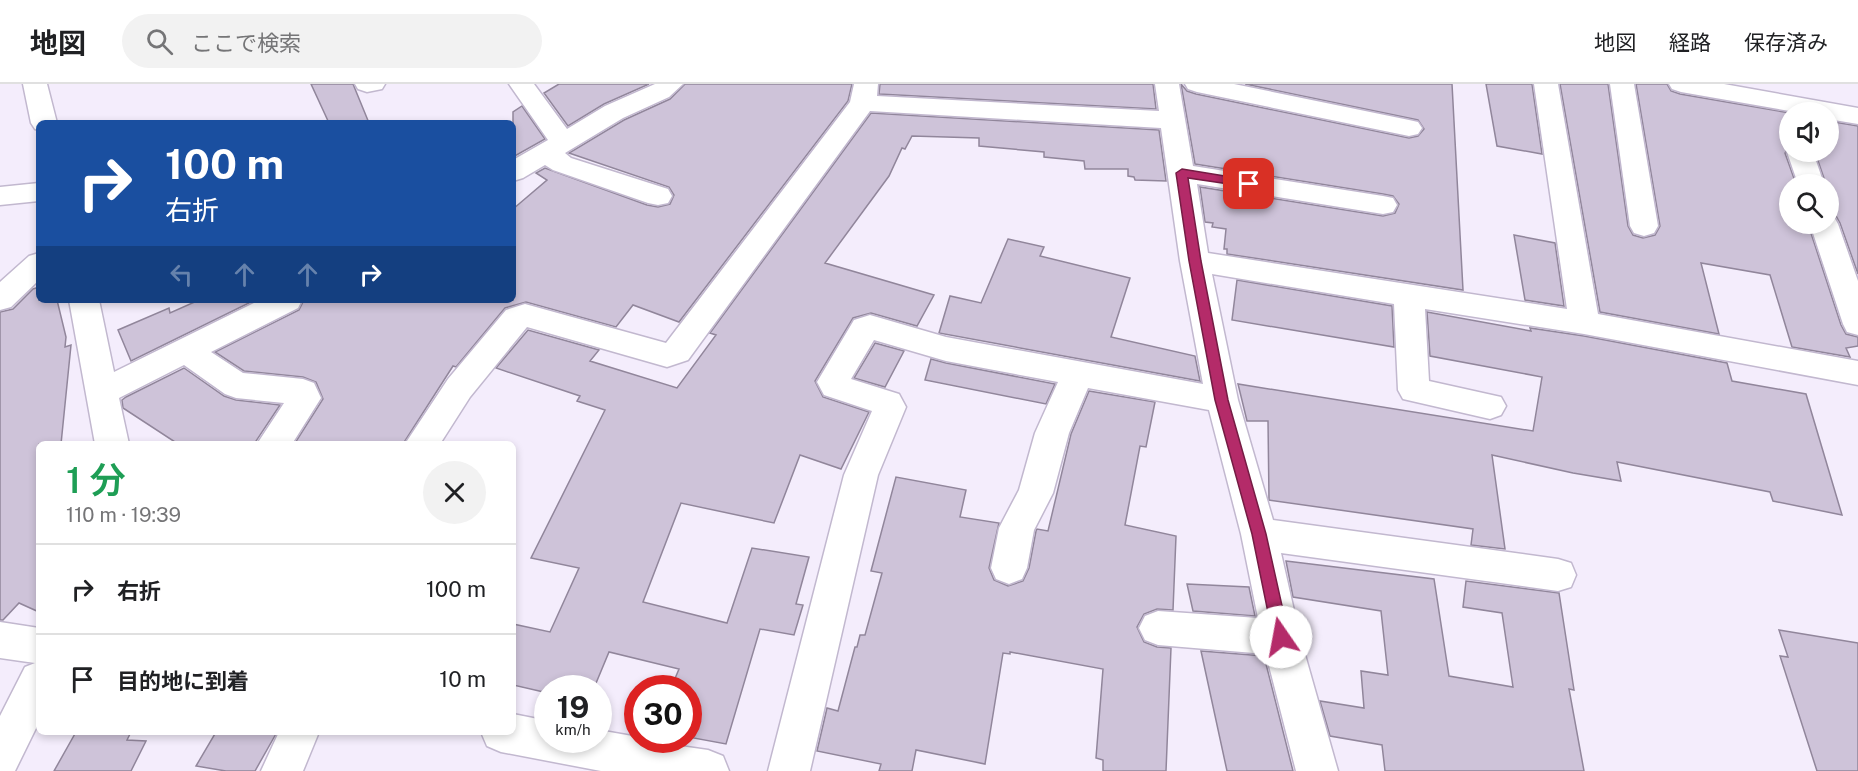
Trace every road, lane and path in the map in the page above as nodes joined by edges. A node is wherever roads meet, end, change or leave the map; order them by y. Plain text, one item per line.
1 (34, 84) edge
2 (367, 84) edge
3 (373, 84) edge
4 (520, 84) edge
5 (671, 84) edge
6 (970, 84) edge
7 (1167, 84) edge
8 (1197, 84) edge
9 (1546, 84) edge
10 (1622, 84) edge
11 (1681, 84) edge
12 (1722, 88) edge
13 (865, 93) edge
14 (962, 109) junction
15 (1779, 109) edge
16 (1839, 115) edge
17 (1858, 116) edge
18 (43, 120) edge
19 (1171, 120) junction
20 (1409, 128) dead end
21 (554, 147) junction
22 (516, 170) edge
23 (1182, 173) junction
24 (36, 192) edge
25 (0, 196) edge
26 (658, 196) dead end
27 (1383, 205) dead end
28 (1644, 226) dead end
29 (1827, 234) edge
30 (1195, 261) junction
31 (36, 266) edge
32 (1409, 295) junction
33 (0, 299) edge
34 (85, 303) edge
35 (281, 303) edge
36 (1584, 323) junction
37 (1858, 324) edge
38 (187, 351) junction
39 (1858, 373) edge
40 (1078, 374) junction
41 (102, 392) junction
42 (1222, 400) junction
43 (1490, 406) dead end
44 (111, 441) edge
45 (276, 441) edge
46 (425, 441) edge
47 (1259, 534) junction
48 (1010, 568) dead end
49 (1558, 575) dead end
50 (1158, 628) dead end
51 (1281, 637) junction
52 (0, 640) edge
53 (36, 646) edge
54 (36, 686) edge
55 (297, 735) edge
56 (511, 735) edge
57 (0, 758) edge
58 (599, 761) edge
59 (282, 771) edge
60 (708, 771) edge
61 (789, 771) edge
62 (1317, 771) edge

1 - 18 street
2 - 3 street
4 - 21 street
5 - 21 street
6 - 14 street
7 - 19 street
8 - 20 street
9 - 36 street
10 - 28 street
11 - 12 street
12 - 15 street
13 - 14 street
13 - 46 street
14 - 19 street
16 - 17 street
19 - 23 street
21 - 22 street
21 - 26 street
23 - 27 street
23 - 30 street
24 - 25 street
29 - 37 street
30 - 32 street
30 - 42 street
31 - 33 street
32 - 36 street
32 - 43 street
34 - 41 street
35 - 38 street
36 - 39 street
38 - 41 street
38 - 45 street
40 - 42 street
40 - 48 street
40 - 61 street
41 - 44 street
42 - 47 street
47 - 49 street
47 - 51 street
50 - 51 street
51 - 62 street
52 - 53 street
54 - 57 street
55 - 59 street
56 - 58 street
58 - 60 street

